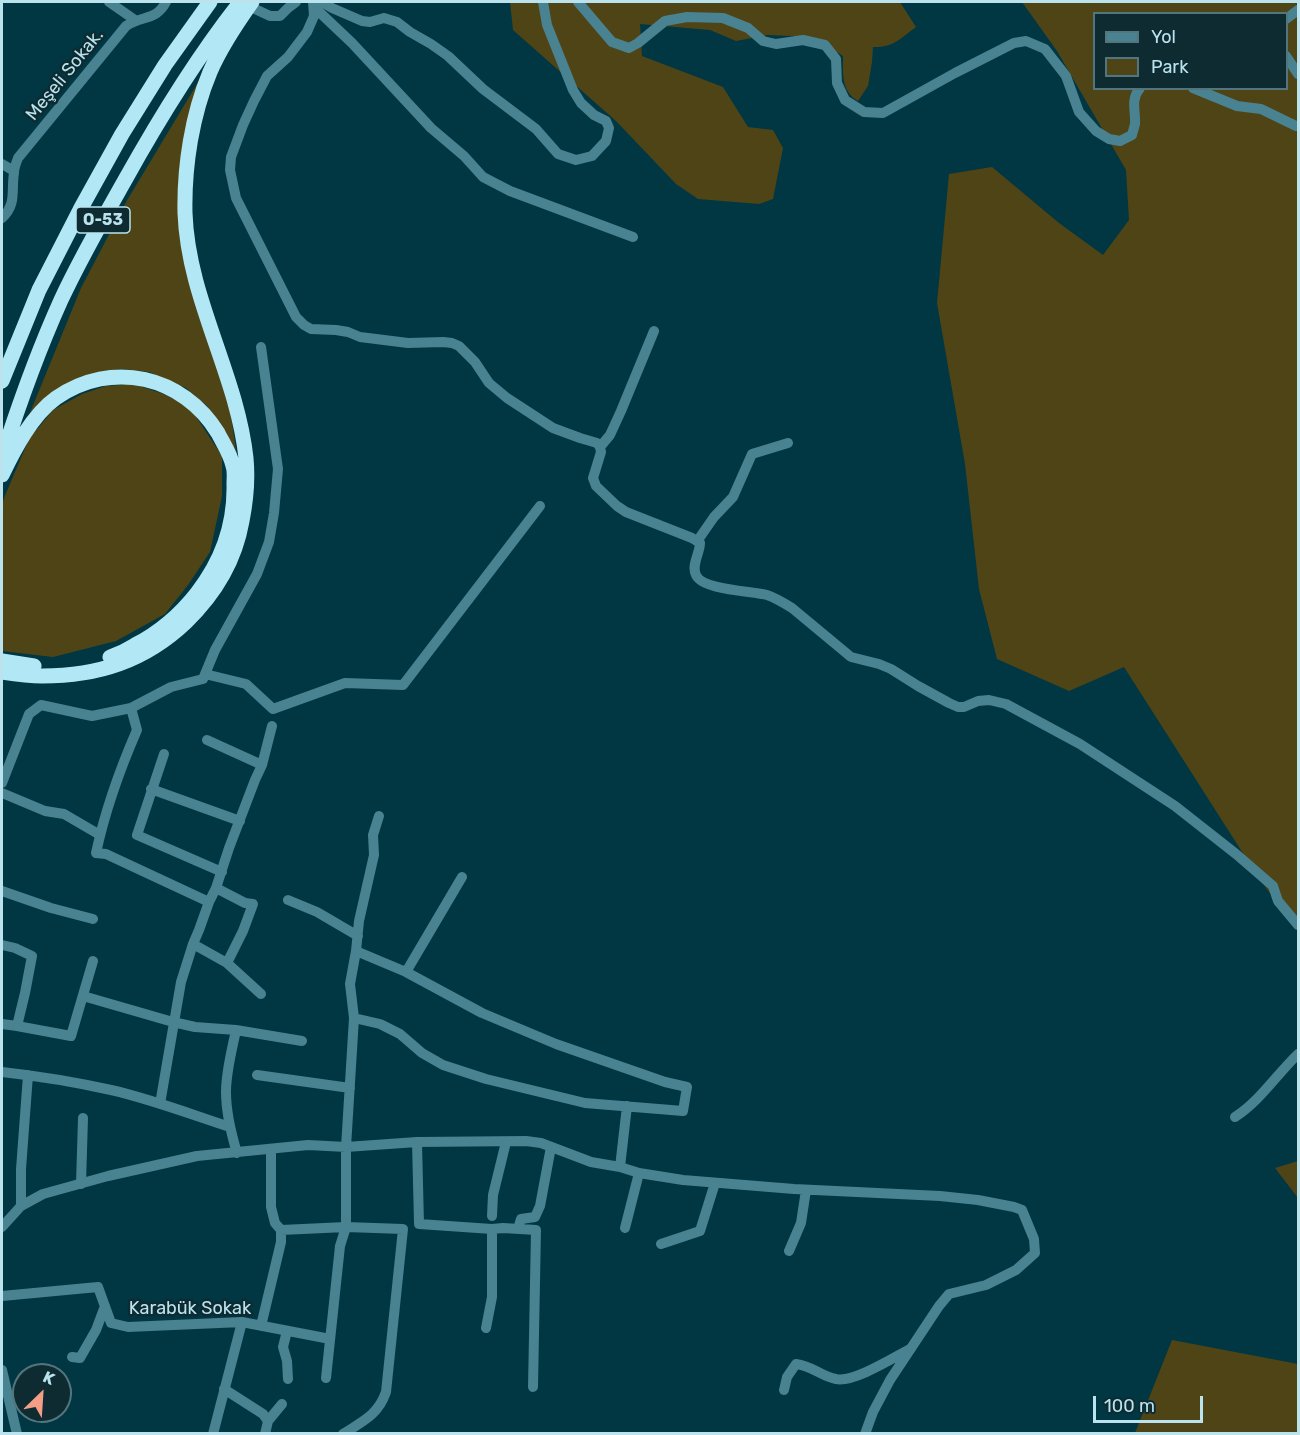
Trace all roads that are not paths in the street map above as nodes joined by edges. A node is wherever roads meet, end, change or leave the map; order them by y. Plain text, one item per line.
1 (109, 2) edge
2 (166, 2) edge
3 (210, 2) edge
4 (241, 2) edge
5 (297, 2) edge
6 (543, 2) edge
7 (578, 2) edge
8 (316, 3) edge
9 (253, 5) edge
10 (135, 20) junction
11 (1288, 58) edge
12 (1299, 74) edge
13 (1138, 90) edge
14 (1198, 90) edge
15 (1299, 126) edge
16 (2, 164) edge
17 (14, 171) junction
18 (2, 218) edge
19 (633, 237) dead end
20 (39, 290) junction
21 (654, 331) dead end
22 (261, 347) dead end
23 (2, 374) edge
24 (2, 381) edge
25 (788, 443) dead end
26 (600, 447) junction
27 (2, 457) edge
28 (2, 475) edge
29 (540, 506) dead end
30 (700, 543) junction
31 (2, 661) edge
32 (2, 672) edge
33 (205, 674) junction
34 (131, 708) junction
35 (272, 726) dead end
36 (207, 740) dead end
37 (164, 754) dead end
38 (262, 765) junction
39 (2, 783) edge
40 (151, 789) junction
41 (2, 793) edge
42 (379, 816) dead end
43 (240, 821) junction
44 (100, 836) junction
45 (222, 872) junction
46 (462, 877) dead end
47 (216, 888) junction
48 (2, 891) edge
49 (288, 900) dead end
50 (209, 902) junction
51 (93, 919) dead end
52 (1299, 925) edge
53 (358, 936) junction
54 (193, 944) junction
55 (2, 945) edge
56 (356, 951) junction
57 (93, 961) dead end
58 (227, 963) junction
59 (406, 972) junction
60 (261, 994) dead end
61 (83, 996) junction
62 (354, 1018) junction
63 (173, 1022) junction
64 (2, 1024) edge
65 (17, 1026) junction
66 (236, 1030) junction
67 (302, 1041) dead end
68 (1299, 1054) edge
69 (2, 1072) edge
70 (28, 1075) junction
71 (257, 1075) dead end
72 (350, 1088) junction
73 (160, 1104) junction
74 (627, 1106) junction
75 (1235, 1117) dead end
76 (83, 1118) dead end
77 (230, 1127) junction
78 (417, 1142) junction
79 (506, 1142) junction
80 (346, 1147) junction
81 (551, 1147) junction
82 (271, 1149) junction
83 (237, 1153) junction
84 (620, 1167) junction
85 (639, 1173) junction
86 (715, 1183) junction
87 (81, 1184) junction
88 (806, 1190) junction
89 (21, 1206) junction
90 (492, 1216) dead end
91 (2, 1227) edge
92 (346, 1227) junction
93 (518, 1228) junction
94 (625, 1228) dead end
95 (492, 1229) junction
96 (281, 1230) junction
97 (661, 1245) dead end
98 (789, 1251) dead end
99 (2, 1296) edge
100 (105, 1306) junction
101 (242, 1322) junction
102 (261, 1326) junction
103 (486, 1328) dead end
104 (287, 1331) junction
105 (330, 1339) junction
106 (910, 1348) junction
107 (72, 1357) dead end
108 (2, 1370) edge
109 (326, 1378) dead end
110 (288, 1379) dead end
111 (533, 1387) dead end
112 (224, 1389) junction
113 (784, 1389) dead end
114 (282, 1404) dead end
115 (268, 1421) junction
116 (17, 1434) edge
117 (213, 1434) edge
118 (265, 1434) edge
119 (343, 1434) edge
120 (865, 1434) edge

1 - 10 street
2 - 10 street
3 - 20 highway, O-53
4 - 27 highway, O-53
5 - 9 street
6 - 8 street
7 - 13 street
8 - 19 street
8 - 26 street
9 - 32 highway
10 - 17 street, Meşeli Sokak.
11 - 12 street
14 - 15 street
16 - 17 street
17 - 18 street, Meşeli Sokak.
20 - 23 highway
20 - 24 highway, O-53
21 - 26 street
22 - 33 street
25 - 30 street
26 - 30 street
28 - 31 highway
29 - 33 street
30 - 52 street
33 - 34 street
34 - 39 street
34 - 44 street
35 - 38 street
36 - 38 street
37 - 40 street
38 - 43 street
40 - 43 street
40 - 45 street
41 - 44 street
42 - 53 street
43 - 45 street
44 - 50 street
45 - 47 street
46 - 59 street
47 - 50 street
47 - 58 street
48 - 51 street
49 - 53 street
50 - 54 street
53 - 56 street
54 - 58 street
54 - 63 street
55 - 65 street
56 - 59 street
56 - 62 street
57 - 61 street
58 - 60 street
59 - 74 street
61 - 63 street
61 - 65 street
62 - 72 street
62 - 74 street
63 - 66 street
63 - 73 street
64 - 65 street
66 - 67 street
66 - 77 street
68 - 75 street
69 - 70 street
70 - 73 street
70 - 89 street
71 - 72 street
72 - 80 street
73 - 77 street
74 - 84 street
76 - 87 street
77 - 83 street
78 - 79 street
78 - 80 street
78 - 95 street
79 - 81 street
79 - 90 street
80 - 82 street
80 - 92 street
81 - 84 street
81 - 93 street
82 - 83 street
82 - 96 street
83 - 87 street
84 - 85 street
85 - 86 street
85 - 94 street
86 - 88 street
86 - 97 street
87 - 89 street
88 - 98 street
88 - 106 street
89 - 91 street
92 - 96 street
92 - 105 street
92 - 119 street
93 - 95 street
93 - 111 street
95 - 103 street
96 - 102 street
99 - 100 street, Karabük Sokak
100 - 101 street, Karabük Sokak
100 - 107 street
101 - 102 street, Karabük Sokak
101 - 112 street
102 - 104 street, Karabük Sokak
104 - 105 street, Karabük Sokak
104 - 110 street
105 - 109 street
106 - 113 street
106 - 120 street
108 - 116 street
112 - 115 street
112 - 117 street
114 - 115 street
115 - 118 street

